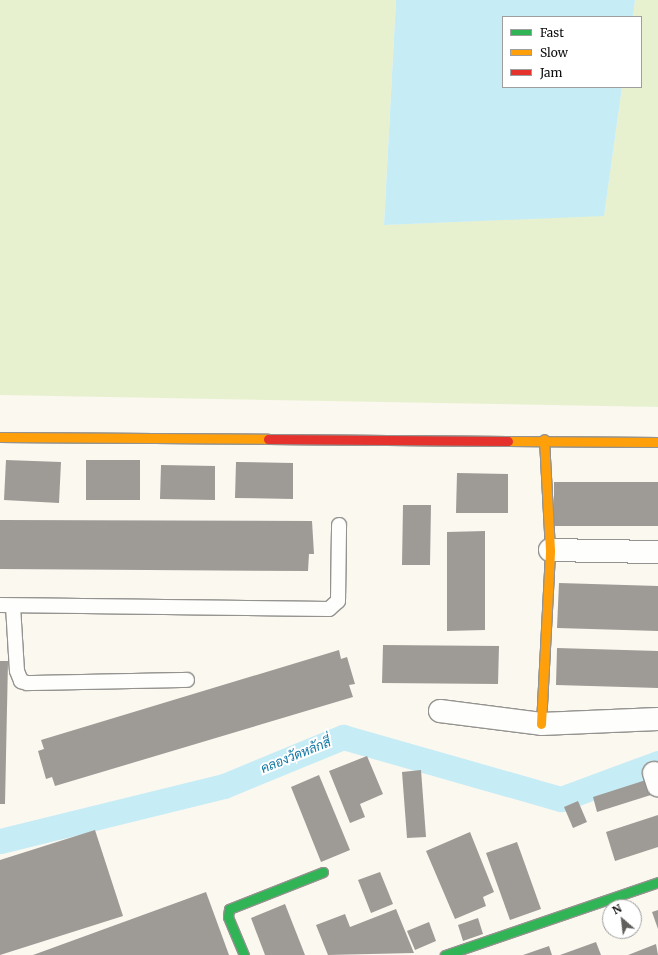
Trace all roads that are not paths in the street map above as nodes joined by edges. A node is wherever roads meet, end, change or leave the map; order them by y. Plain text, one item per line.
1 (0, 437) edge
2 (544, 439) junction
3 (658, 442) edge
4 (339, 525) dead end
5 (550, 550) junction
6 (658, 552) edge
7 (7, 606) edge
8 (187, 680) dead end
9 (440, 711) dead end
10 (658, 719) edge
11 (541, 724) junction
12 (323, 872) dead end
13 (658, 882) edge
14 (244, 955) edge
15 (445, 955) edge

1 - 2 street
2 - 3 street
2 - 5 street
4 - 7 lane
5 - 6 street
5 - 11 street
7 - 8 lane
9 - 11 street
10 - 11 street
12 - 14 street
13 - 15 street

